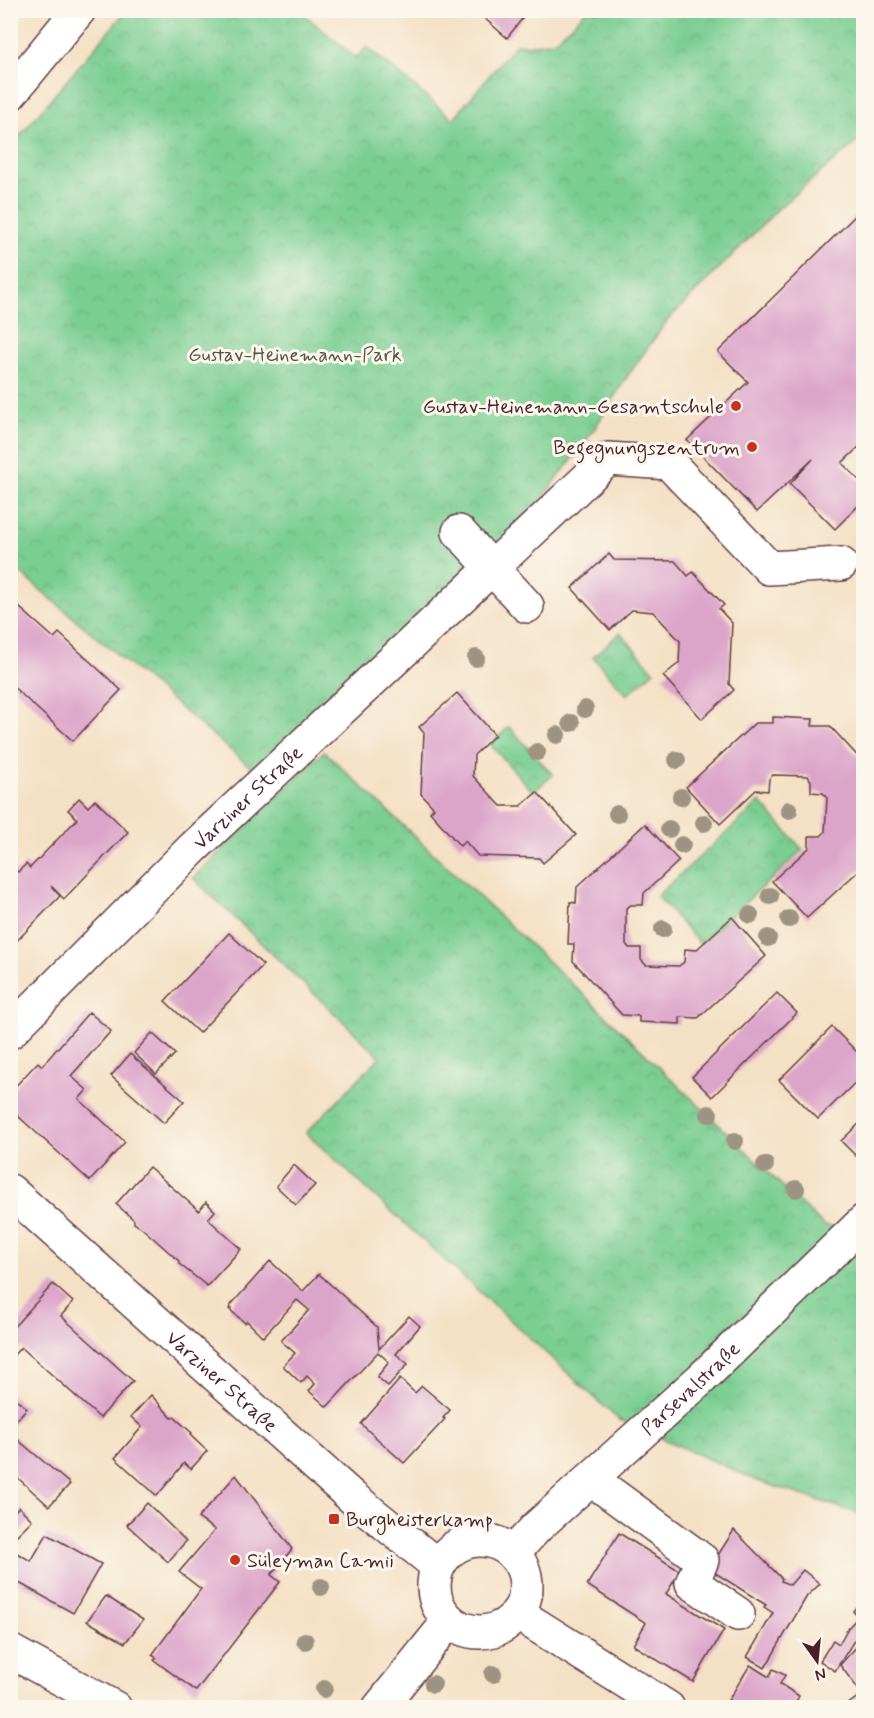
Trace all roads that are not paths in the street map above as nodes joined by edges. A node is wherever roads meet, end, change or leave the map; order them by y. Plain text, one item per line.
1 (79, 10) edge
2 (10, 94) edge
3 (459, 532) dead end
4 (841, 564) dead end
5 (492, 568) junction
6 (527, 606) dead end
7 (10, 1032) edge
8 (10, 1191) edge
9 (864, 1221) edge
10 (591, 1479) junction
11 (513, 1553) junction
12 (438, 1566) junction
13 (517, 1613) junction
14 (738, 1614) dead end
15 (449, 1620) junction
16 (10, 1651) edge
17 (116, 1707) edge
18 (379, 1707) edge
19 (668, 1707) edge

1 - 2 street
3 - 5 street
4 - 5 street, Varziner Straße
5 - 6 street
5 - 7 street, Varziner Straße
8 - 12 street, Varziner Straße
9 - 10 street, Parsevalstraße
10 - 11 street, Parsevalstraße
10 - 14 street
11 - 12 street
11 - 13 street
12 - 15 street
13 - 15 street
13 - 19 street
15 - 18 street
16 - 17 street

